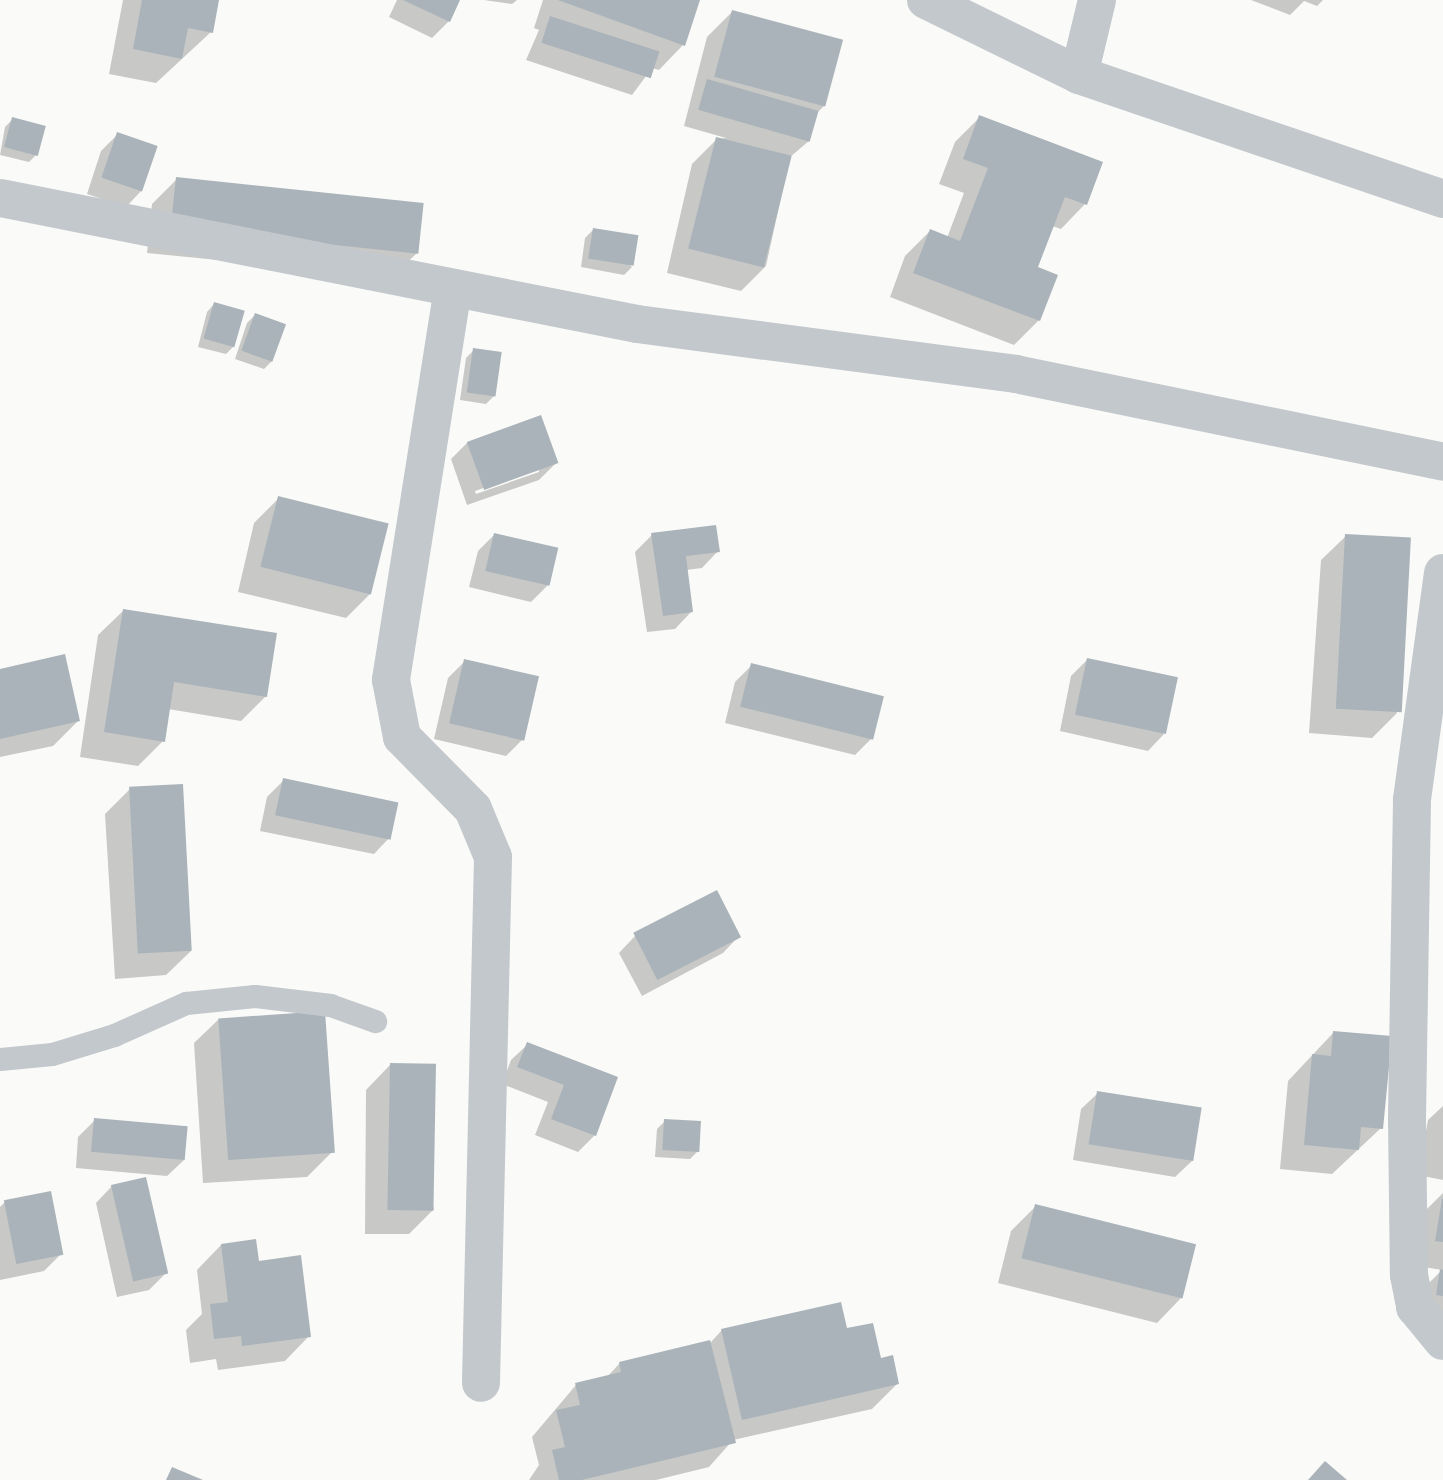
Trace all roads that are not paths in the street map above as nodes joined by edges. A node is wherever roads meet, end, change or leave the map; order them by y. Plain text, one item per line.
1 (926, 0) edge
2 (1097, 0) edge
3 (1079, 75) junction
4 (0, 198) edge
5 (1443, 199) edge
6 (453, 288) junction
7 (1443, 462) edge
8 (1443, 573) edge
9 (375, 1021) dead end
10 (0, 1059) edge
11 (1443, 1341) edge
12 (481, 1383) dead end

1 - 3 street
2 - 3 street
3 - 5 street
4 - 6 street
6 - 7 street
6 - 12 street
8 - 11 street
9 - 10 lane

